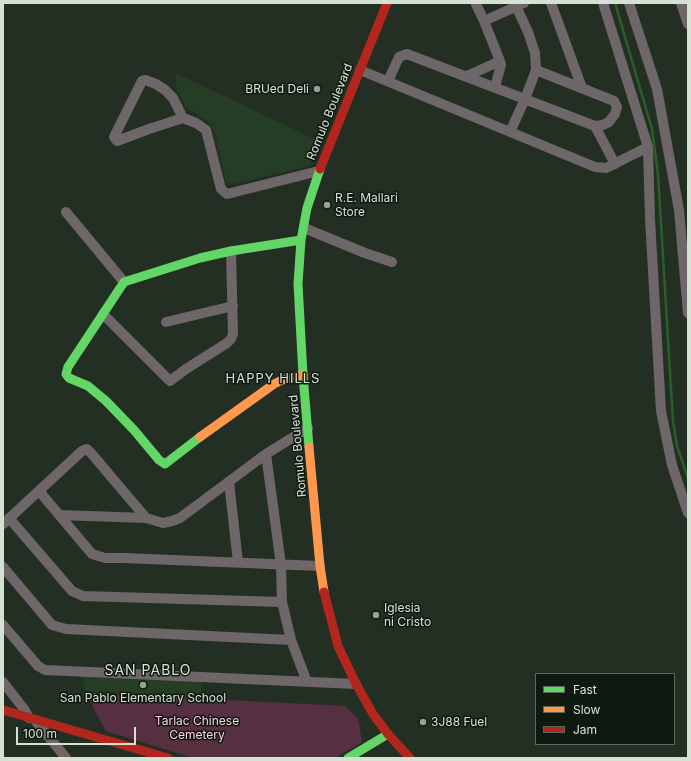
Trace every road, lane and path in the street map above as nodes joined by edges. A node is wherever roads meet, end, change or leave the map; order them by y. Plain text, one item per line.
1 (387, 3) edge
2 (551, 3) edge
3 (603, 3) edge
4 (629, 3) edge
5 (681, 3) edge
6 (476, 4) edge
7 (520, 5) edge
8 (484, 22) junction
9 (688, 24) edge
10 (500, 61) junction
11 (360, 70) junction
12 (536, 70) junction
13 (467, 76) junction
14 (388, 81) junction
15 (495, 87) junction
16 (582, 88) junction
17 (525, 99) junction
18 (183, 118) junction
19 (595, 126) junction
20 (510, 132) junction
21 (648, 147) junction
22 (614, 164) junction
23 (319, 171) junction
24 (66, 212) dead end
25 (304, 228) junction
26 (301, 240) junction
27 (231, 251) junction
28 (392, 262) dead end
29 (124, 282) junction
30 (233, 306) junction
31 (688, 312) edge
32 (103, 314) junction
33 (166, 322) dead end
34 (304, 376) junction
35 (308, 428) junction
36 (266, 454) junction
37 (229, 482) junction
38 (39, 491) junction
39 (688, 512) edge
40 (59, 515) junction
41 (146, 518) junction
42 (6, 521) edge
43 (238, 562) junction
44 (280, 565) junction
45 (320, 566) junction
46 (3, 567) edge
47 (282, 602) junction
48 (3, 625) edge
49 (290, 640) junction
50 (3, 682) edge
51 (307, 682) junction
52 (356, 684) junction
53 (3, 710) edge
54 (32, 719) junction
55 (388, 734) junction
56 (66, 758) edge
57 (168, 758) edge
58 (348, 758) edge
59 (410, 758) edge

1 - 11 main road, Romulo Boulevard
2 - 16 street
3 - 21 street
4 - 31 street
5 - 9 street
6 - 8 street
7 - 8 street
7 - 12 street
8 - 10 street
10 - 13 street
10 - 15 street
11 - 14 street
11 - 23 main road, Romulo Boulevard
12 - 16 street
12 - 17 street
13 - 14 street
13 - 15 street
14 - 20 street
15 - 17 street
16 - 19 street
17 - 19 street
17 - 20 street
18 - 18 street
18 - 23 street
19 - 22 street
20 - 22 street
21 - 22 street
21 - 39 street
23 - 25 main road, Romulo Boulevard
24 - 29 street
25 - 26 main road, Romulo Boulevard
25 - 28 street
26 - 27 main road
26 - 34 main road, Romulo Boulevard
27 - 29 main road
27 - 30 street
29 - 32 main road
30 - 32 street
30 - 33 street
32 - 34 main road
34 - 35 main road, Romulo Boulevard
35 - 36 street
35 - 45 main road, Romulo Boulevard
36 - 37 street
36 - 44 street
37 - 41 street
37 - 43 street
38 - 40 street
38 - 41 street
38 - 42 street
40 - 41 street
40 - 43 street
42 - 47 street
43 - 44 street
44 - 45 street
44 - 47 street
45 - 52 main road, Romulo Boulevard
46 - 49 street
47 - 49 street
48 - 51 street
49 - 51 street
50 - 54 street
51 - 52 street
52 - 55 main road, Romulo Boulevard
53 - 54 main road
54 - 56 street
54 - 57 main road
55 - 58 main road
55 - 59 main road, Romulo Boulevard

